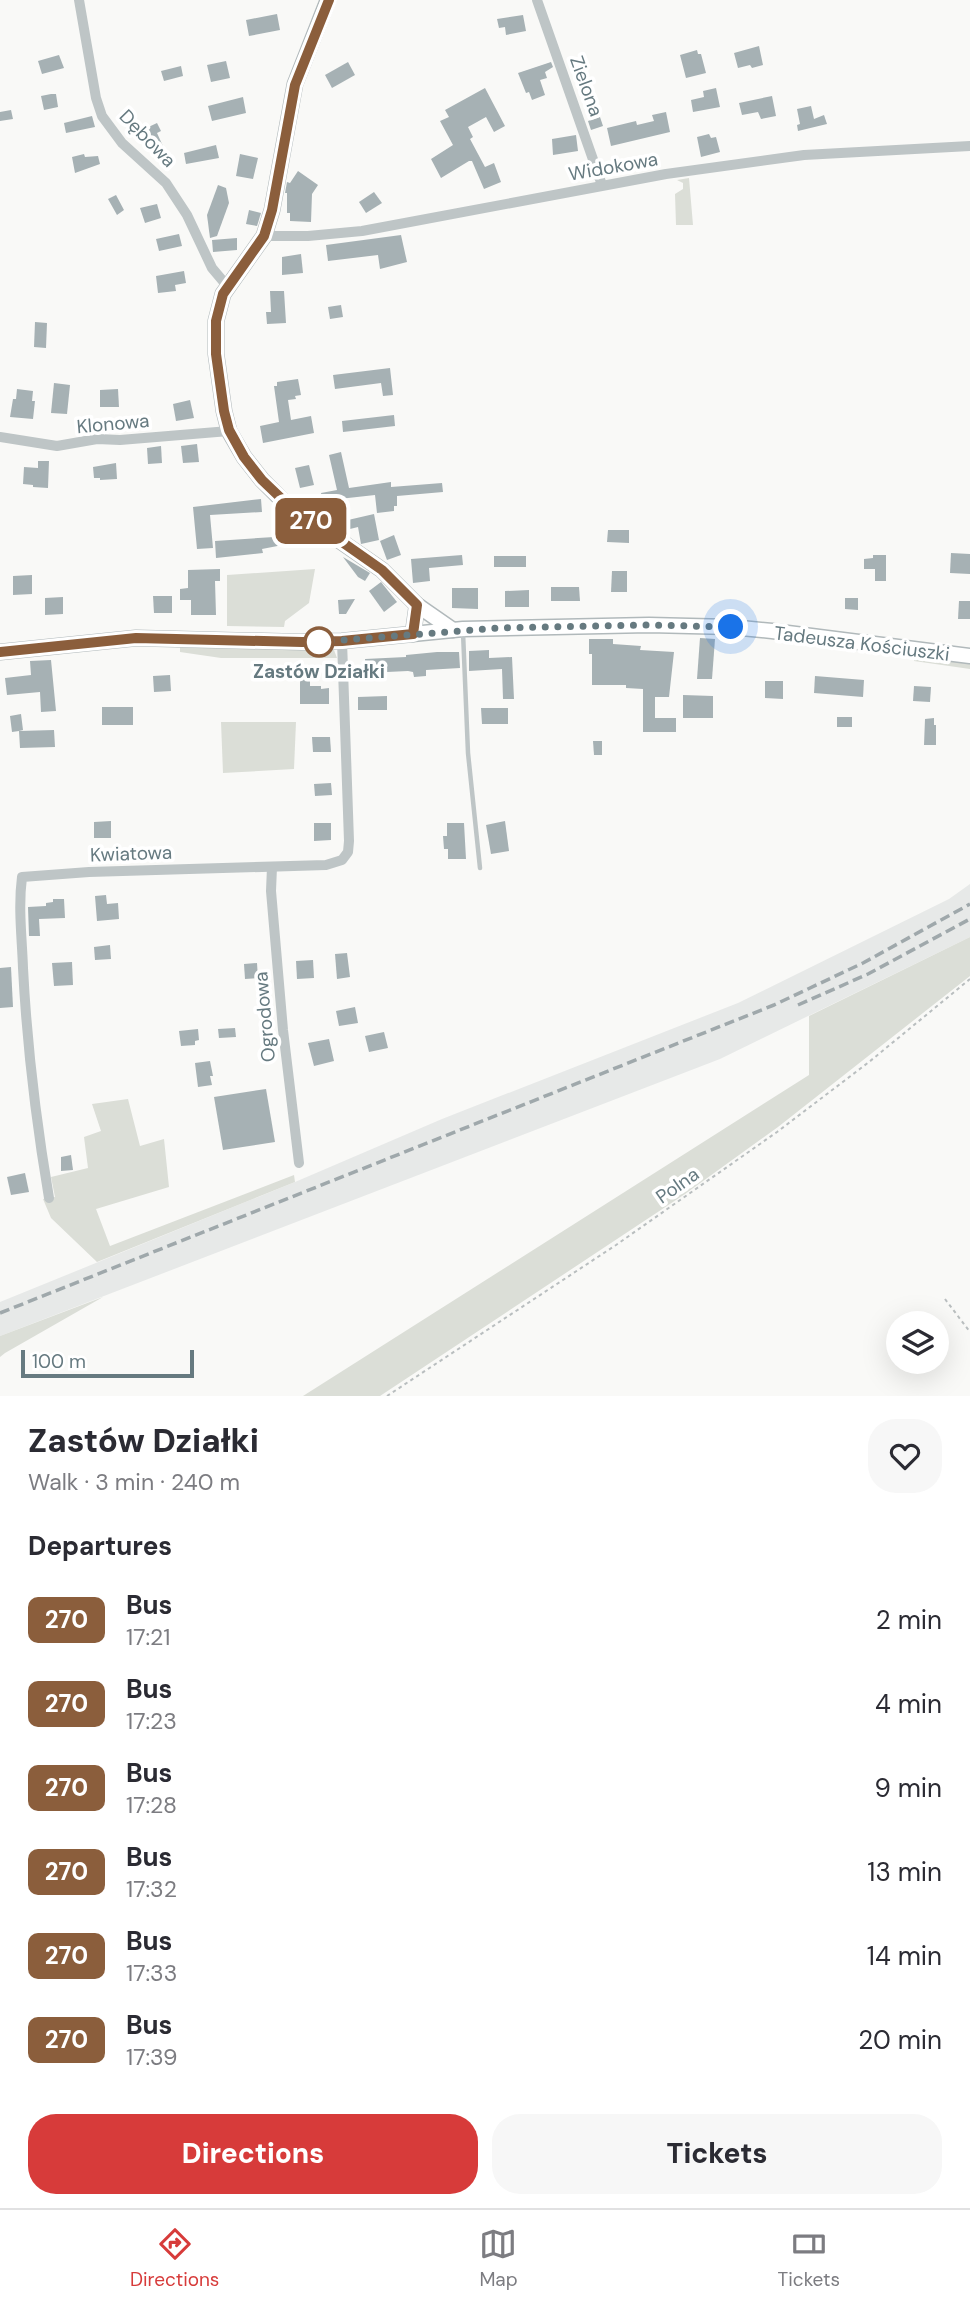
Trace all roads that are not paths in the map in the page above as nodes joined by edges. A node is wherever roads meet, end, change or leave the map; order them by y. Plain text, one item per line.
1 (79, 0) edge
2 (328, 0) edge
3 (537, 0) edge
4 (970, 146) edge
5 (602, 185) junction
6 (264, 236) junction
7 (228, 287) junction
8 (229, 430) junction
9 (0, 437) edge
10 (417, 605) junction
11 (458, 630) junction
12 (413, 634) junction
13 (342, 641) junction
14 (0, 652) edge
15 (970, 656) edge
16 (272, 867) junction
17 (480, 868) dead end
18 (299, 1163) dead end
19 (49, 1198) dead end

1 - 7 street, Dębowa
2 - 6 street
3 - 5 street, Zielona
4 - 5 street, Widokowa
5 - 6 street, Widokowa
6 - 7 street
7 - 8 street
8 - 9 street, Klonowa
8 - 10 street
10 - 11 street
10 - 12 street
11 - 12 street, Tadeusza Kościuszki
11 - 15 street, Tadeusza Kościuszki
11 - 17 lane
12 - 13 street, Tadeusza Kościuszki
13 - 14 street, Tadeusza Kościuszki
13 - 16 street, Kwiatowa
16 - 18 street, Ogrodowa
16 - 19 street, Kwiatowa

